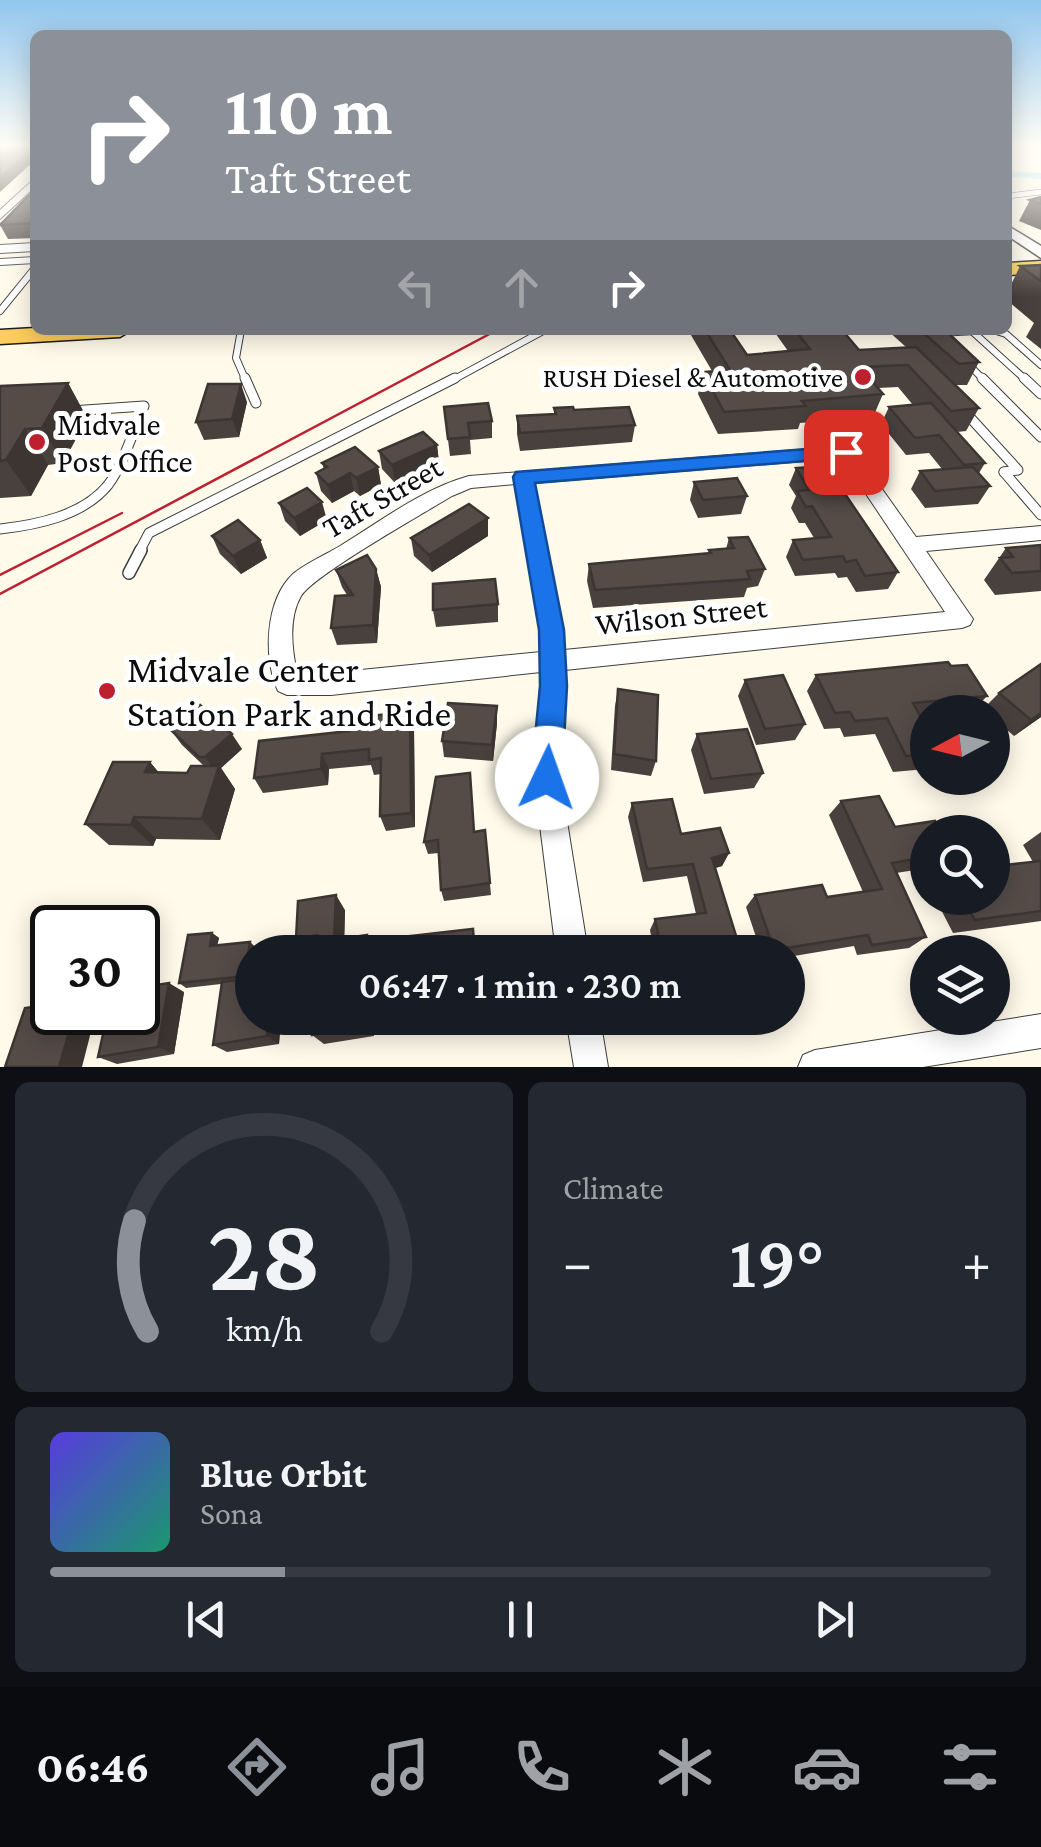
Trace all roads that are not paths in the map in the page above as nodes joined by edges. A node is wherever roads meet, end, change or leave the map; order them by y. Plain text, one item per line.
1 (19, 197) edge
2 (0, 216) edge
3 (1012, 232) edge
4 (1036, 246) edge
5 (30, 247) edge
6 (0, 249) edge
7 (30, 260) edge
8 (0, 262) edge
9 (1041, 267) edge
10 (1012, 268) edge
11 (30, 275) edge
12 (0, 315) edge
13 (30, 316) edge
14 (34, 335) edge
15 (240, 335) edge
16 (536, 335) edge
17 (939, 335) edge
18 (981, 335) edge
19 (1009, 335) edge
20 (0, 337) edge
21 (951, 346) edge
22 (964, 359) edge
23 (1041, 364) edge
24 (1041, 394) edge
25 (256, 403) dead end
26 (962, 408) edge
27 (54, 412) edge
28 (1041, 437) edge
29 (524, 477) junction
30 (1041, 515) edge
31 (0, 528) edge
32 (1041, 533) edge
33 (911, 545) junction
34 (129, 573) dead end
35 (554, 661) junction
36 (286, 684) joint
37 (570, 935) edge
38 (1041, 1031) edge
39 (585, 1035) edge
40 (590, 1067) edge
41 (815, 1067) edge

1 - 2 street
3 - 4 street
5 - 6 street
7 - 8 lane
9 - 10 main road
11 - 12 lane
12 - 13 main road
14 - 20 main road
15 - 25 lane
16 - 34 lane
17 - 21 lane
18 - 24 lane
19 - 23 lane
22 - 28 lane
26 - 30 lane
27 - 31 lane
29 - 33 street, Taft Street
29 - 35 street
29 - 36 street, Taft Street
32 - 33 street
33 - 35 street, Wilson Street
35 - 36 street, Wilson Street
35 - 37 street
38 - 41 street
39 - 40 street

